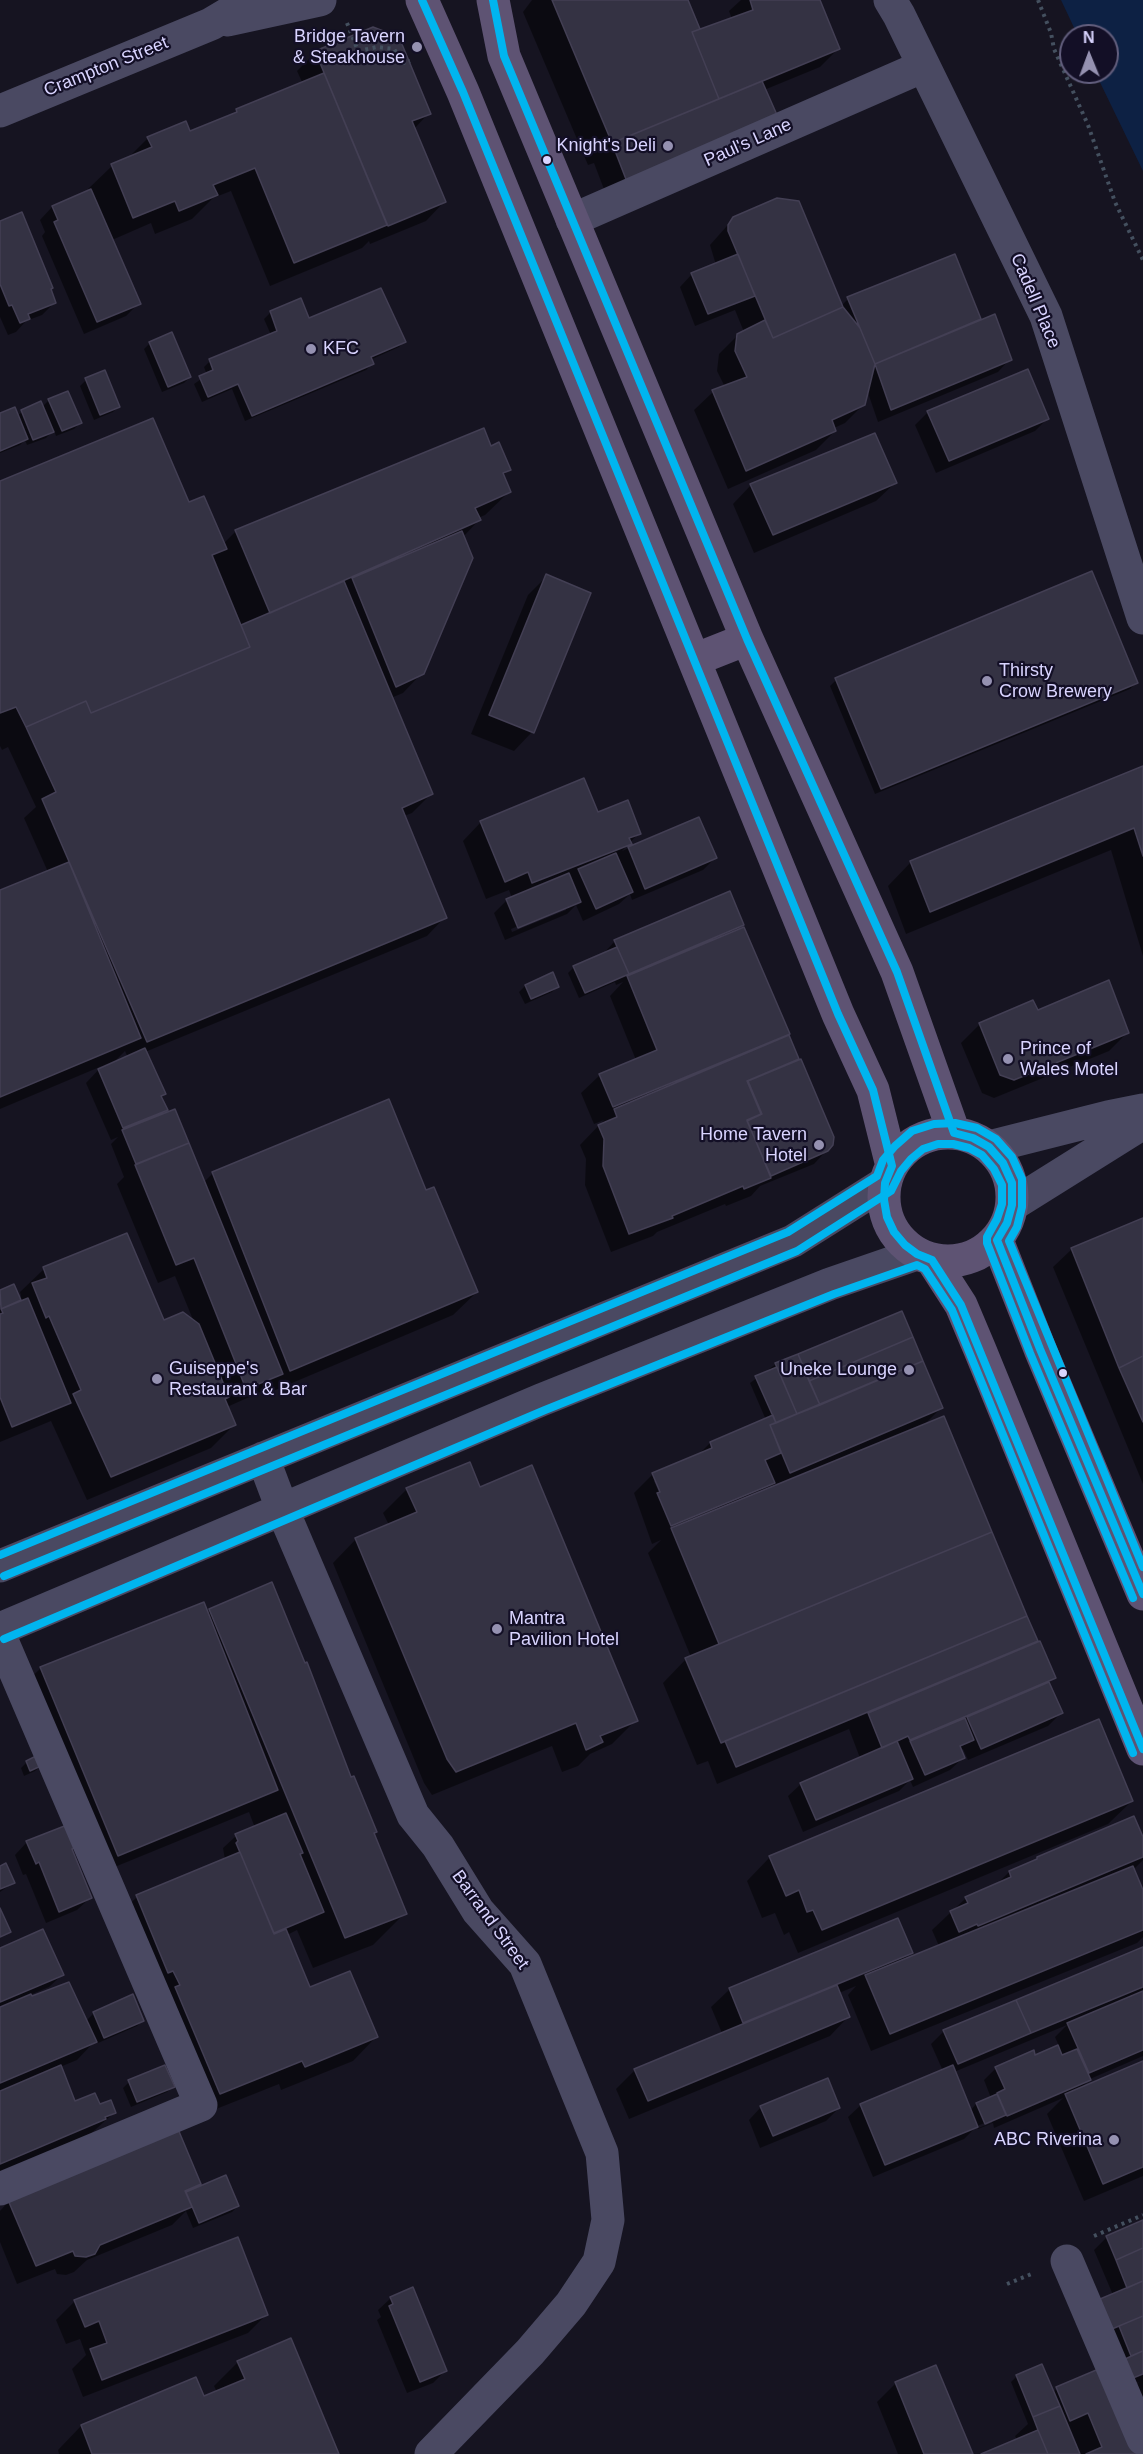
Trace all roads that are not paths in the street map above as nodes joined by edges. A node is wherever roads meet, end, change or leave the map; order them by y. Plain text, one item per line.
1 (251, 0) edge
2 (320, 0) edge
3 (422, 0) edge
4 (493, 0) edge
5 (890, 0) edge
6 (212, 24) junction
7 (924, 66) junction
8 (0, 111) edge
9 (572, 220) junction
10 (1143, 618) edge
11 (747, 639) junction
12 (694, 660) junction
13 (1143, 1110) edge
14 (1143, 1123) edge
15 (954, 1133) junction
16 (989, 1147) junction
17 (889, 1175) junction
18 (1012, 1205) junction
19 (997, 1240) junction
20 (925, 1257) junction
21 (263, 1458) junction
22 (283, 1511) junction
23 (0, 1566) edge
24 (1143, 1594) edge
25 (0, 1629) edge
26 (0, 1636) edge
27 (1143, 1749) edge
28 (0, 2189) edge
29 (1067, 2261) road end
30 (1143, 2439) edge
31 (431, 2454) edge

1 - 6 street, Crampton Street
2 - 6 street, Crampton Street
3 - 12 main road
4 - 9 main road
5 - 7 street, Cadell Place
6 - 8 street, Crampton Street
7 - 9 street, Paul's Lane
7 - 10 street, Cadell Place
9 - 11 main road
11 - 12 main road
11 - 15 main road
12 - 17 main road
13 - 16 street
14 - 18 street
15 - 16 main road
15 - 17 main road
16 - 18 main road
17 - 20 main road
17 - 21 street
18 - 19 main road
19 - 20 main road
19 - 24 main road
20 - 22 street
20 - 27 main road
21 - 22 street, Barrand Street
21 - 23 street
22 - 25 street
22 - 31 street, Barrand Street
26 - 28 street
29 - 30 street

